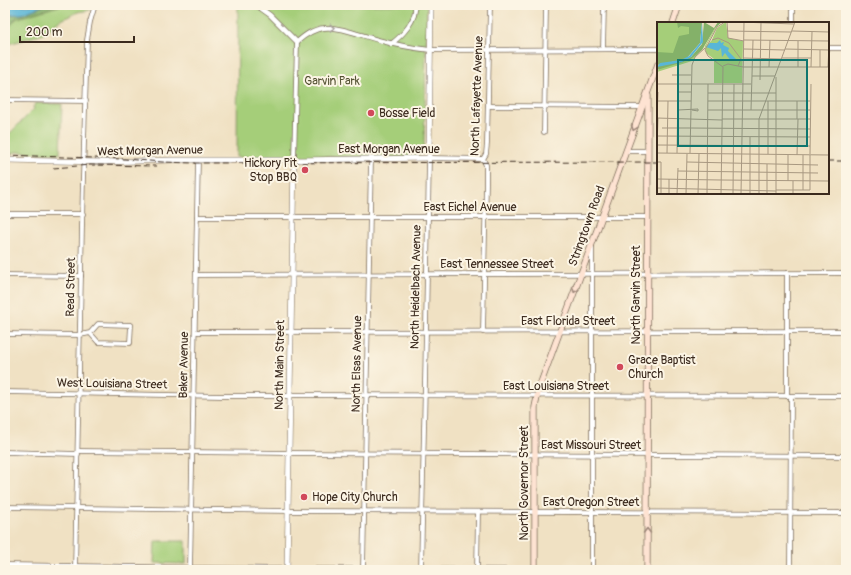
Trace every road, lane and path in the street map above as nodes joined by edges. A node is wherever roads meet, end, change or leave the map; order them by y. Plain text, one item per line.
1 (95, 5) edge
2 (256, 5) edge
3 (415, 5) edge
4 (431, 5) edge
5 (490, 5) edge
6 (546, 5) edge
7 (604, 5) edge
8 (679, 5) edge
9 (793, 5) edge
10 (673, 22) edge
11 (793, 22) edge
12 (297, 42) junction
13 (391, 44) junction
14 (829, 48) edge
15 (846, 48) edge
16 (489, 49) junction
17 (545, 49) junction
18 (603, 49) junction
19 (657, 49) edge
20 (430, 50) junction
21 (657, 67) edge
22 (648, 92) junction
23 (5, 100) edge
24 (86, 101) junction
25 (488, 106) junction
26 (544, 106) junction
27 (642, 107) junction
28 (544, 132) dead end
29 (626, 151) junction
30 (647, 151) junction
31 (429, 158) junction
32 (371, 159) junction
33 (483, 159) junction
34 (5, 160) edge
35 (198, 160) junction
36 (294, 160) junction
37 (84, 162) junction
38 (5, 214) edge
39 (83, 214) junction
40 (197, 217) junction
41 (294, 217) junction
42 (370, 217) junction
43 (428, 217) junction
44 (485, 217) junction
45 (601, 217) junction
46 (647, 217) junction
47 (592, 243) junction
48 (787, 273) junction
49 (846, 273) edge
50 (369, 274) junction
51 (428, 274) junction
52 (484, 274) junction
53 (580, 274) junction
54 (592, 274) junction
55 (647, 274) junction
56 (5, 275) edge
57 (196, 275) junction
58 (292, 275) junction
59 (81, 276) junction
60 (559, 331) junction
61 (592, 331) junction
62 (647, 331) junction
63 (787, 331) junction
64 (846, 331) edge
65 (195, 332) junction
66 (291, 332) junction
67 (368, 332) junction
68 (426, 332) junction
69 (483, 332) junction
70 (90, 333) junction
71 (5, 334) edge
72 (80, 335) junction
73 (5, 392) edge
74 (79, 393) junction
75 (194, 396) junction
76 (290, 396) junction
77 (366, 396) junction
78 (424, 396) junction
79 (537, 396) junction
80 (592, 396) junction
81 (647, 396) junction
82 (789, 396) junction
83 (846, 396) edge
84 (5, 452) edge
85 (78, 452) junction
86 (192, 452) junction
87 (289, 454) junction
88 (365, 454) junction
89 (423, 454) junction
90 (535, 455) junction
91 (592, 455) junction
92 (647, 455) junction
93 (790, 456) junction
94 (846, 456) edge
95 (5, 507) edge
96 (76, 508) junction
97 (191, 510) junction
98 (287, 511) junction
99 (364, 511) junction
100 (422, 512) junction
101 (478, 512) junction
102 (535, 512) junction
103 (592, 513) junction
104 (646, 513) junction
105 (790, 513) junction
106 (846, 513) edge
107 (5, 565) edge
108 (75, 568) edge
109 (190, 569) edge
110 (287, 569) edge
111 (363, 570) edge
112 (421, 570) edge
113 (477, 570) edge
114 (535, 570) edge
115 (557, 570) edge
116 (592, 570) edge
117 (647, 570) edge
118 (790, 570) edge

1 - 24 street, Read Street
2 - 12 street
3 - 13 street
4 - 20 street, North Heidelbach Avenue
5 - 16 street, North Lafayette Avenue
6 - 17 street
7 - 18 street
8 - 10 main road
9 - 11 street
12 -> 13 street
12 - 36 street
13 - 20 street
14 - 15 street
16 - 17 street
16 - 20 street
16 - 25 street, North Lafayette Avenue
17 - 18 street
17 - 26 street
18 - 19 street
20 - 31 street, North Heidelbach Avenue
21 - 22 main road, Stringtown Road
22 - 27 main road, Stringtown Road
22 - 30 main road, North Garvin Street
23 - 24 street
24 - 37 street, Read Street
25 - 26 street
25 - 33 street, North Lafayette Avenue
26 - 27 street
26 - 28 street
27 -> 29 main road, Stringtown Road
29 - 30 street
29 - 45 main road, Stringtown Road
30 - 46 main road, North Garvin Street
31 - 32 street, East Morgan Avenue
31 - 33 street, East Morgan Avenue
31 - 43 street, North Heidelbach Avenue
32 - 36 street, East Morgan Avenue
32 - 42 street, North Elsas Avenue
33 - 44 street, North Lafayette Avenue
34 - 37 street, West Morgan Avenue
35 - 36 street, West Morgan Avenue
35 - 37 street, West Morgan Avenue
35 - 40 street, Baker Avenue
36 - 41 street, North Main Street
37 - 39 street, Read Street
38 - 39 street
39 - 59 street, Read Street
40 - 41 street, East Eichel Avenue
40 - 57 street, Baker Avenue
41 - 42 street, East Eichel Avenue
41 - 58 street, North Main Street
42 - 43 street, East Eichel Avenue
42 - 50 street, North Elsas Avenue
43 - 44 street, East Eichel Avenue
43 - 51 street, North Heidelbach Avenue
44 - 45 street, East Eichel Avenue
44 - 52 street, North Lafayette Avenue
45 - 46 street, East Eichel Avenue
45 - 47 main road, Stringtown Road
46 - 55 main road, North Garvin Street
47 - 53 main road, Stringtown Road
47 - 54 street
48 - 49 street, East Tennessee Street
48 - 55 street, East Tennessee Street
48 - 63 street
50 - 51 street, East Tennessee Street
50 - 58 street, East Tennessee Street
50 - 67 street, North Elsas Avenue
51 - 52 street, East Tennessee Street
51 - 68 street, North Heidelbach Avenue
52 - 53 street, East Tennessee Street
52 - 69 street, North Lafayette Avenue
53 - 54 street, East Tennessee Street
53 -> 60 main road, Stringtown Road
54 - 55 street, East Tennessee Street
54 - 61 street
55 - 62 main road, North Garvin Street
56 - 59 street
57 - 58 street, East Tennessee Street
57 - 65 street, Baker Avenue
58 - 66 street, North Main Street
59 - 72 street, Read Street
60 - 61 street, East Florida Street
60 - 69 street, East Florida Street
60 - 79 main road, Stringtown Road
61 - 62 street, East Florida Street
61 - 80 street
62 - 63 street, East Florida Street
62 - 81 main road, North Garvin Street
63 - 64 street, East Florida Street
63 - 82 street
65 - 66 street, East Florida Street
65 - 75 street, Baker Avenue
66 - 67 street, East Florida Street
66 - 76 street, North Main Street
67 - 68 street, East Florida Street
67 - 77 street, North Elsas Avenue
68 - 69 street, East Florida Street
68 - 78 street, North Heidelbach Avenue
70 - 70 street
70 - 72 street
71 - 72 street
72 - 74 street, Read Street
73 - 74 street, West Louisiana Street
74 - 75 street, West Louisiana Street
74 - 85 street, Read Street
75 - 76 street, West Louisiana Street
75 - 86 street, Baker Avenue
76 - 77 street, East Louisiana Street
76 - 87 street, North Main Street
77 - 78 street, East Louisiana Street
77 - 88 street, North Elsas Avenue
78 - 79 street, East Louisiana Street
78 - 89 street, North Heidelbach Avenue
79 - 80 street, East Louisiana Street
79 - 90 main road, North Governor Street
80 - 81 street, East Louisiana Street
80 - 91 street
81 - 82 street, East Louisiana Street
81 - 92 main road, North Garvin Street
82 - 83 street, East Louisiana Street
82 - 93 street
84 - 85 street, East Missouri Street
85 - 86 street, East Missouri Street
85 - 96 street, Read Street
86 - 87 street, East Missouri Street
86 - 97 street, Baker Avenue
87 - 88 street, East Missouri Street
87 - 98 street, North Main Street
88 - 89 street, East Missouri Street
88 - 99 street, North Elsas Avenue
89 - 90 street, East Missouri Street
89 - 100 street, North Heidelbach Avenue
90 - 91 street, East Missouri Street
90 - 102 main road, North Governor Street
91 - 92 street, East Missouri Street
91 - 103 street
92 - 93 street, East Missouri Street
92 - 104 main road, North Garvin Street
93 - 94 street, East Missouri Street
93 - 105 street
95 - 96 street, East Oregon Street
96 - 97 street, East Oregon Street
96 - 108 street, Read Street
97 - 98 street, East Oregon Street
97 - 109 street, Baker Avenue
98 - 99 street, East Oregon Street
98 - 110 street, North Main Street
99 - 100 street, East Oregon Street
99 - 111 street, North Elsas Avenue
100 - 101 street, East Oregon Street
100 - 112 street, North Heidelbach Avenue
101 - 102 street, East Oregon Street
101 - 113 street
102 - 103 street, East Oregon Street
102 - 114 main road, North Governor Street
103 - 104 street, East Oregon Street
103 - 116 street
104 - 105 street, East Oregon Street
117 -> 104 main road, North Garvin Street
105 - 106 street, East Oregon Street
105 - 118 street
107 - 108 street
108 - 109 street
109 - 110 street
110 - 111 street
111 - 112 street
112 - 113 street
113 - 114 street
114 - 115 street

